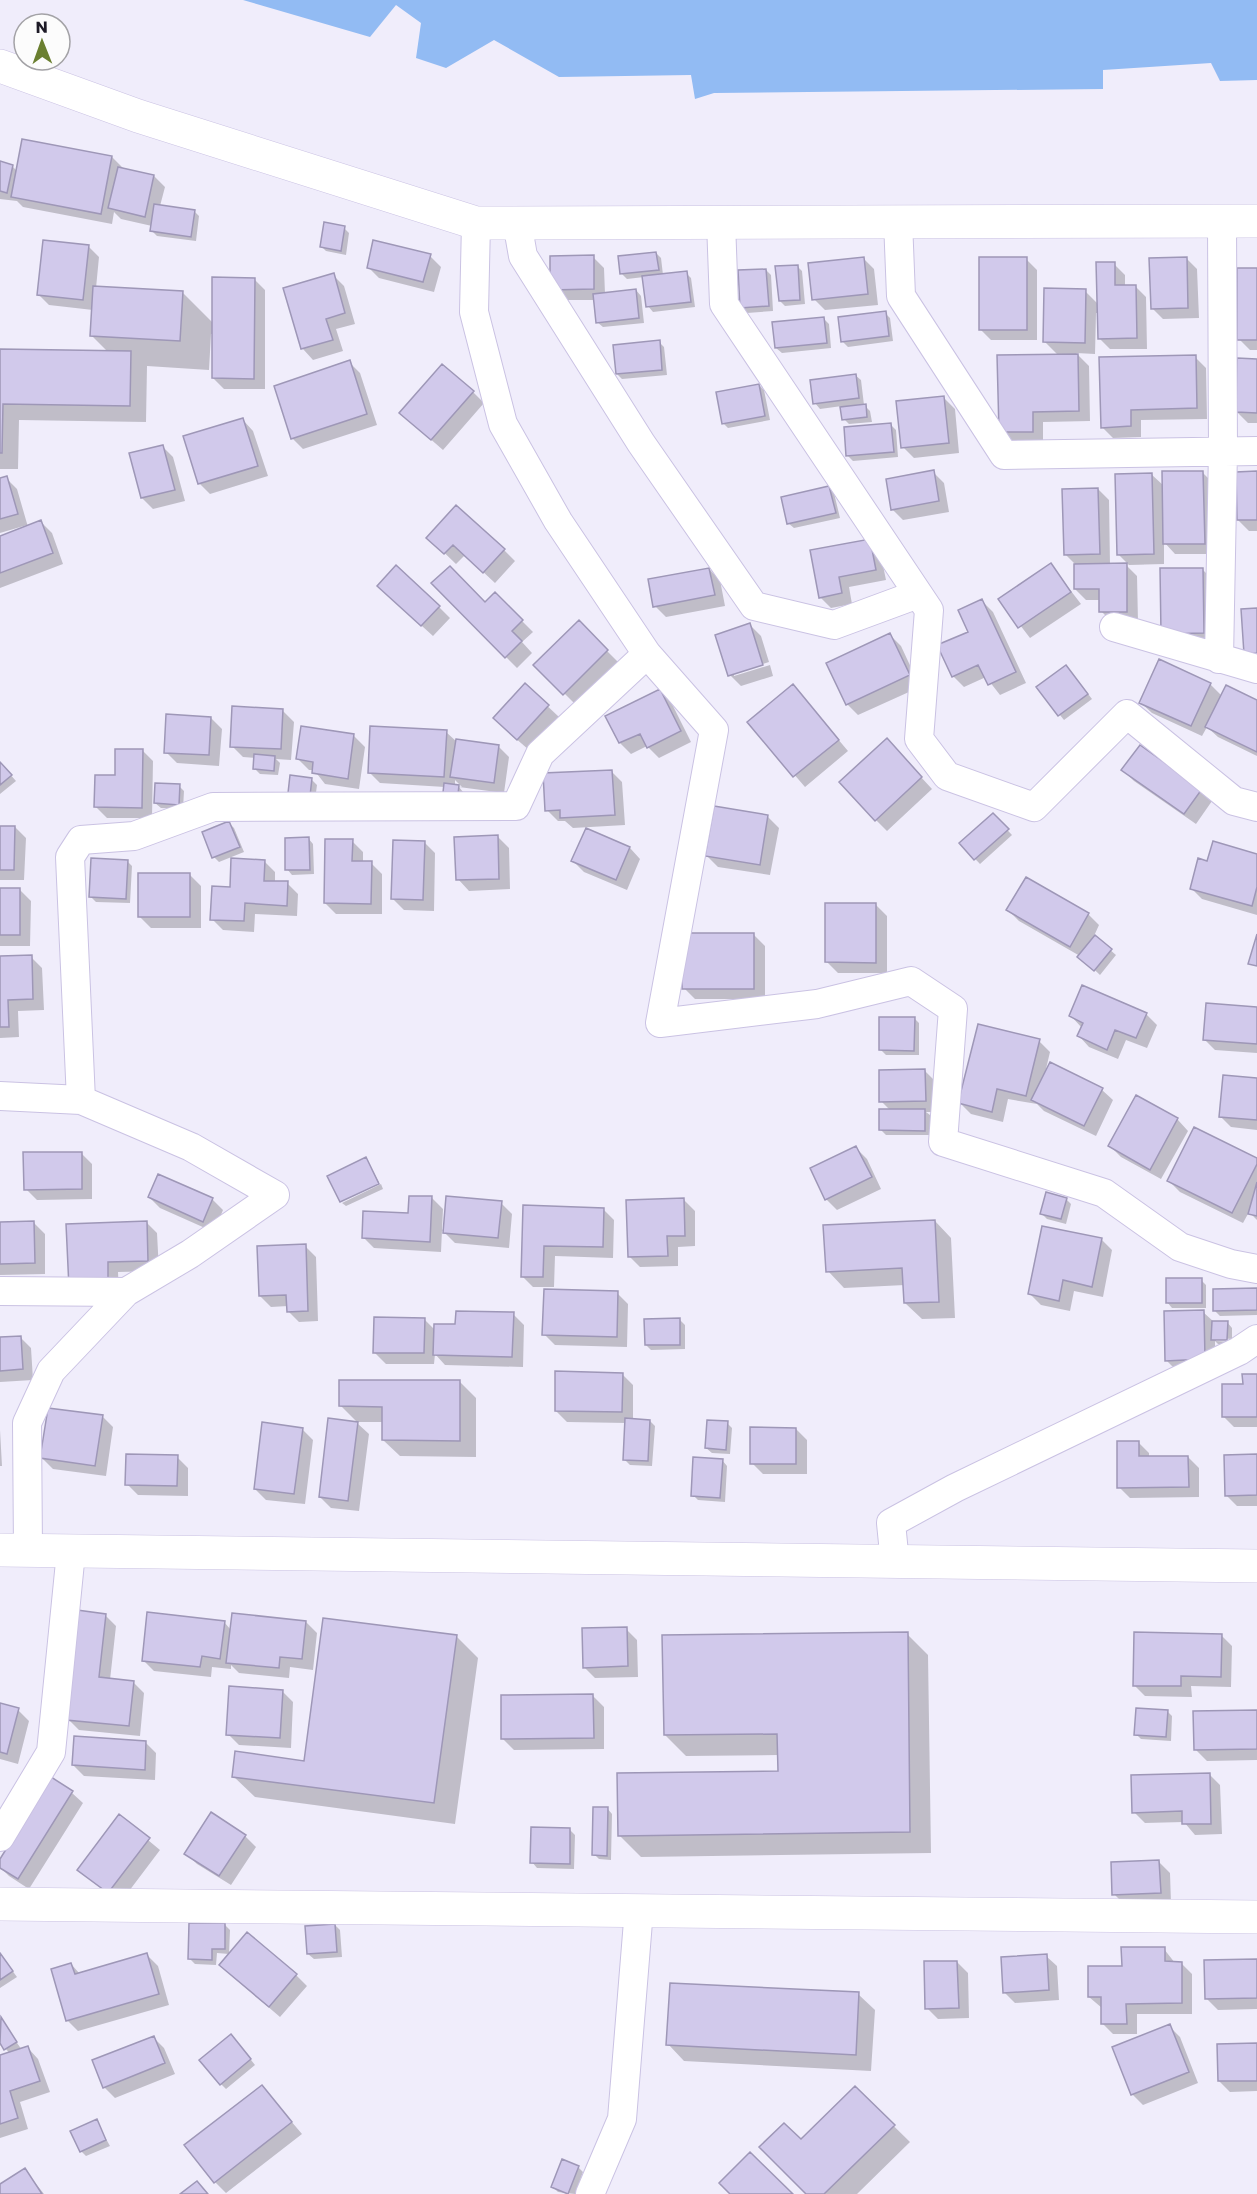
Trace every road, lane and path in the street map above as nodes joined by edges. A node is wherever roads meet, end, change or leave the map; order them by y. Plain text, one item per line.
1 (0, 66) edge
2 (898, 221) junction
3 (1222, 221) junction
4 (1257, 221) edge
5 (517, 222) junction
6 (721, 222) junction
7 (476, 223) junction
8 (1223, 450) junction
9 (1257, 451) edge
10 (918, 594) junction
11 (1114, 627) dead end
12 (647, 654) junction
13 (1219, 659) junction
14 (1257, 669) edge
15 (1257, 807) edge
16 (0, 1096) edge
17 (81, 1100) junction
18 (1257, 1269) edge
19 (0, 1291) edge
20 (126, 1292) junction
21 (1257, 1339) edge
22 (14, 1550) edge
23 (71, 1552) junction
24 (895, 1563) junction
25 (1257, 1566) edge
26 (0, 1838) edge
27 (0, 1904) edge
28 (639, 1909) junction
29 (1257, 1917) edge
30 (590, 2194) edge

1 - 7 street
2 - 3 street
2 - 6 street
2 - 8 street
3 - 4 street
3 - 8 street
5 - 6 street
5 - 7 street
5 - 10 street
6 - 10 street
7 - 12 street
8 - 9 street
8 - 13 street
10 - 15 street
11 - 13 street
12 - 17 street
12 - 18 street
13 - 14 street
16 - 17 street
17 - 20 street
19 - 20 street
20 - 22 street
21 - 24 street
22 - 23 street
23 - 24 street
23 - 26 street
24 - 25 street
27 - 28 street
28 - 29 street
28 - 30 street

